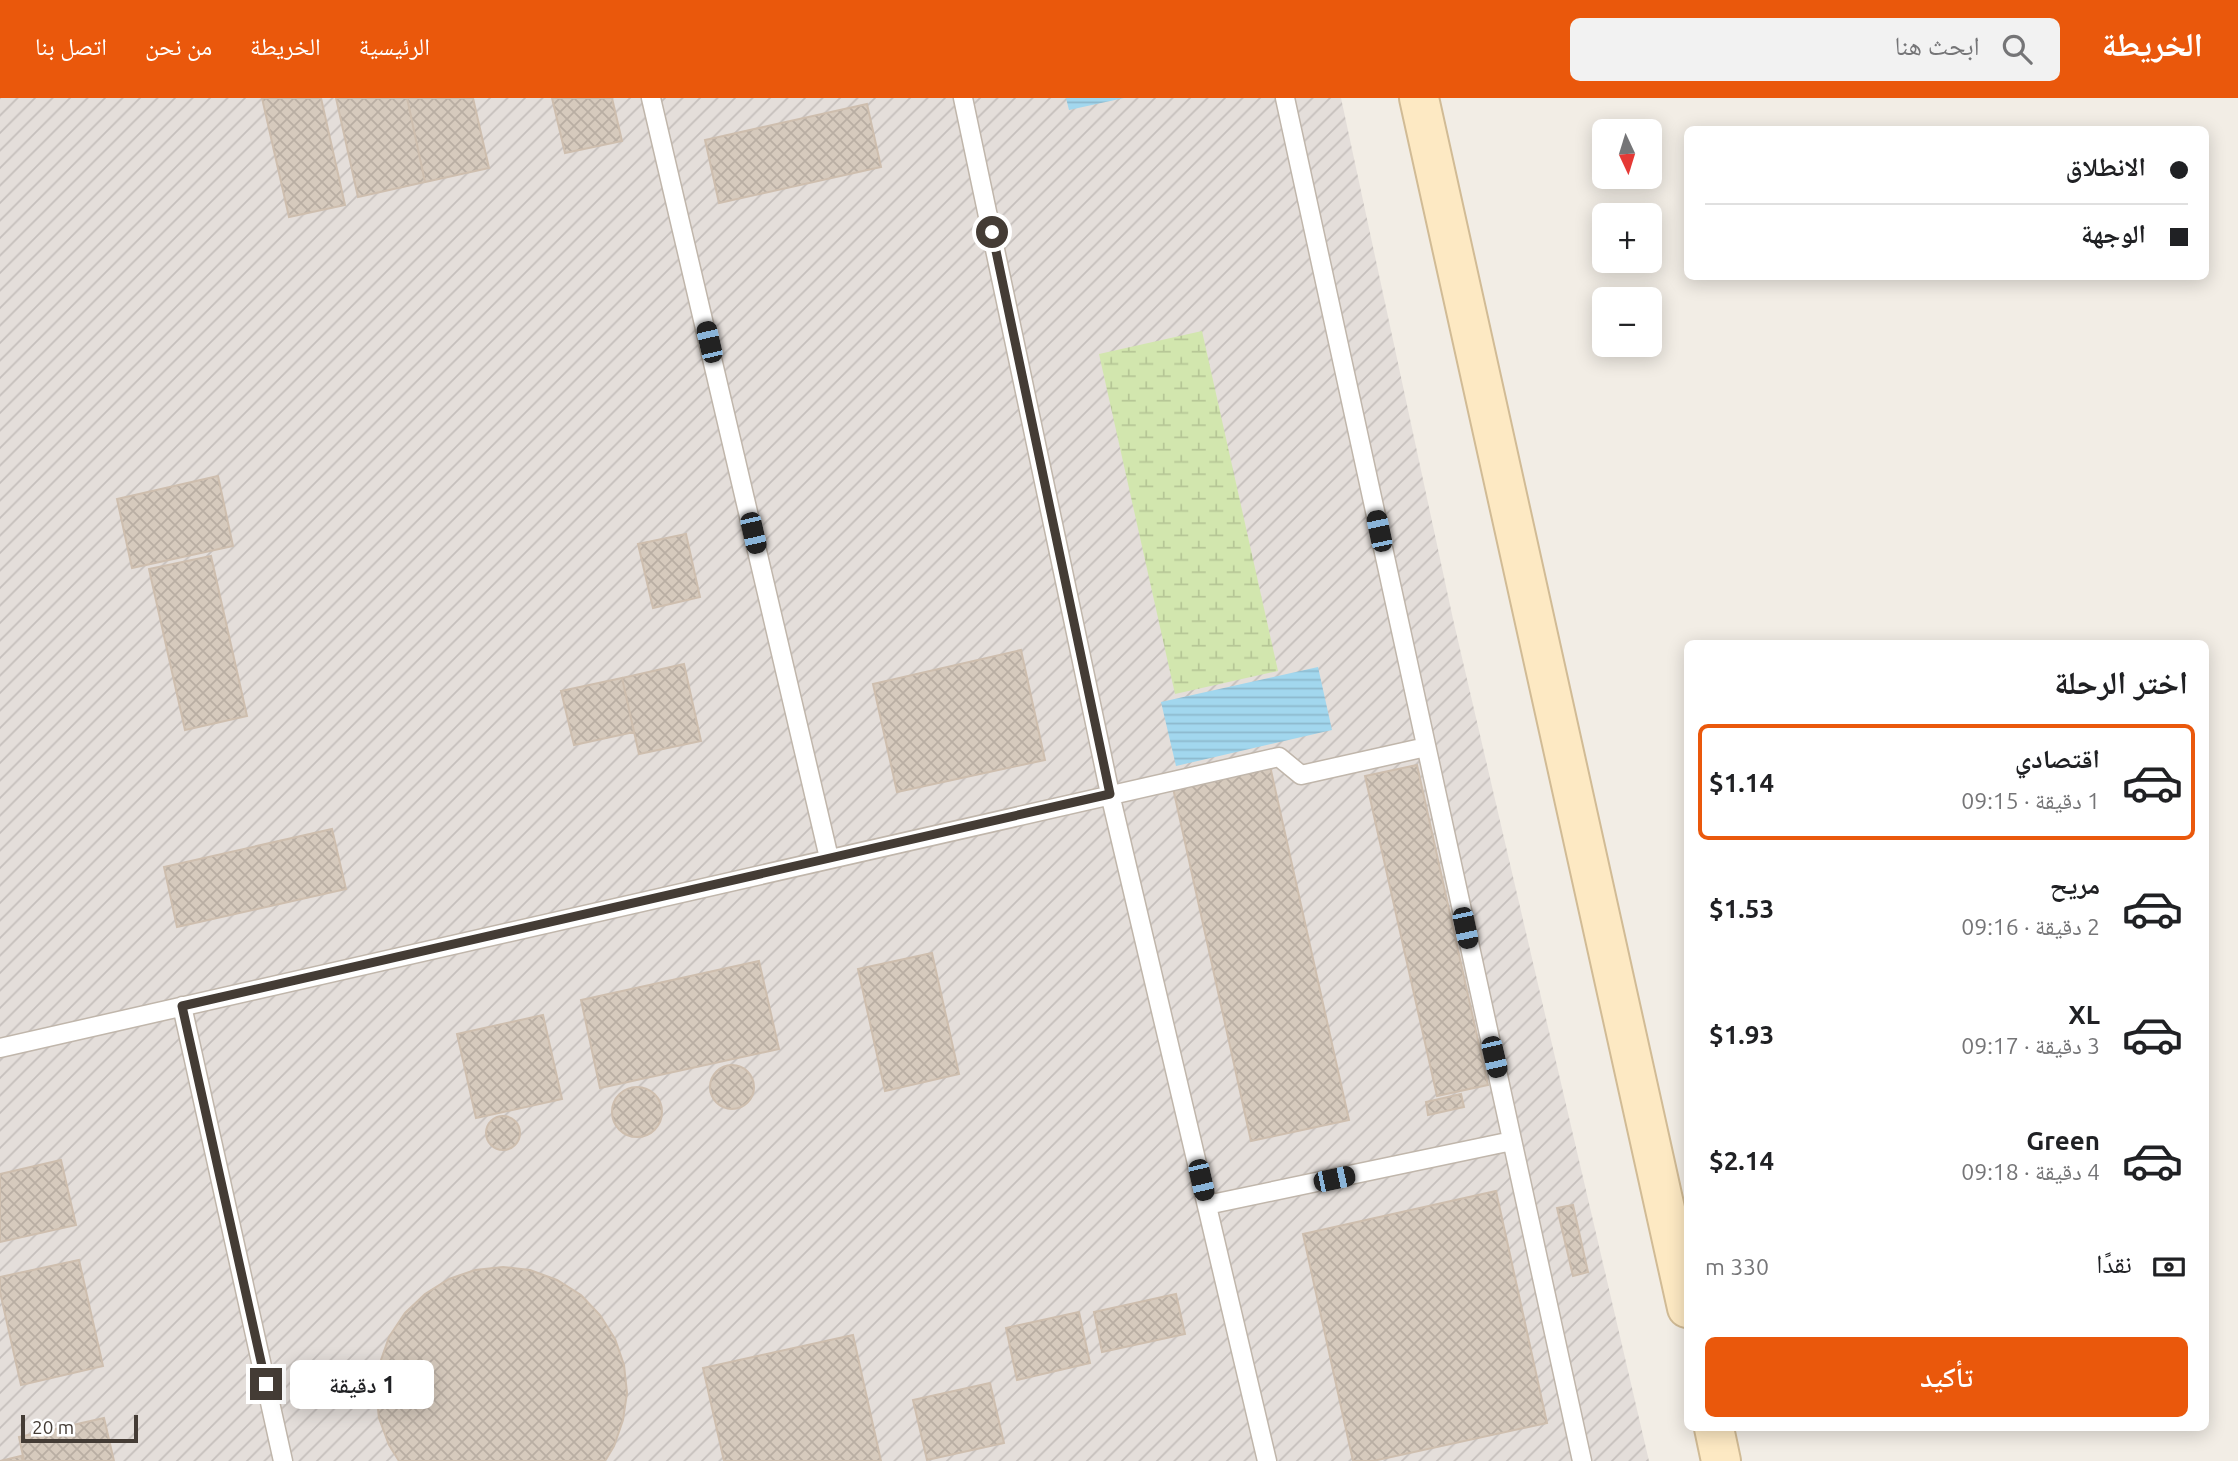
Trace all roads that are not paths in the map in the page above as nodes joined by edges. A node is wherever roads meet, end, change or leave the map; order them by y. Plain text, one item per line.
1 (651, 98) edge
2 (964, 98) edge
3 (1285, 98) edge
4 (1419, 98) edge
5 (1426, 747) junction
6 (1110, 794) junction
7 (829, 858) junction
8 (182, 1006) junction
9 (0, 1048) edge
10 (1512, 1141) junction
11 (1207, 1205) junction
12 (1684, 1294) edge
13 (1715, 1431) edge
14 (283, 1461) edge
15 (1267, 1461) edge
16 (1582, 1461) edge
17 (1721, 1461) edge

1 - 7 lane
2 - 6 lane
3 - 5 lane
4 - 12 street
5 - 6 lane
5 - 10 lane
6 - 7 lane
6 - 11 lane
7 - 8 lane
8 - 9 lane
8 - 14 lane
10 - 11 lane
10 - 16 lane
11 - 15 lane
13 - 17 street

